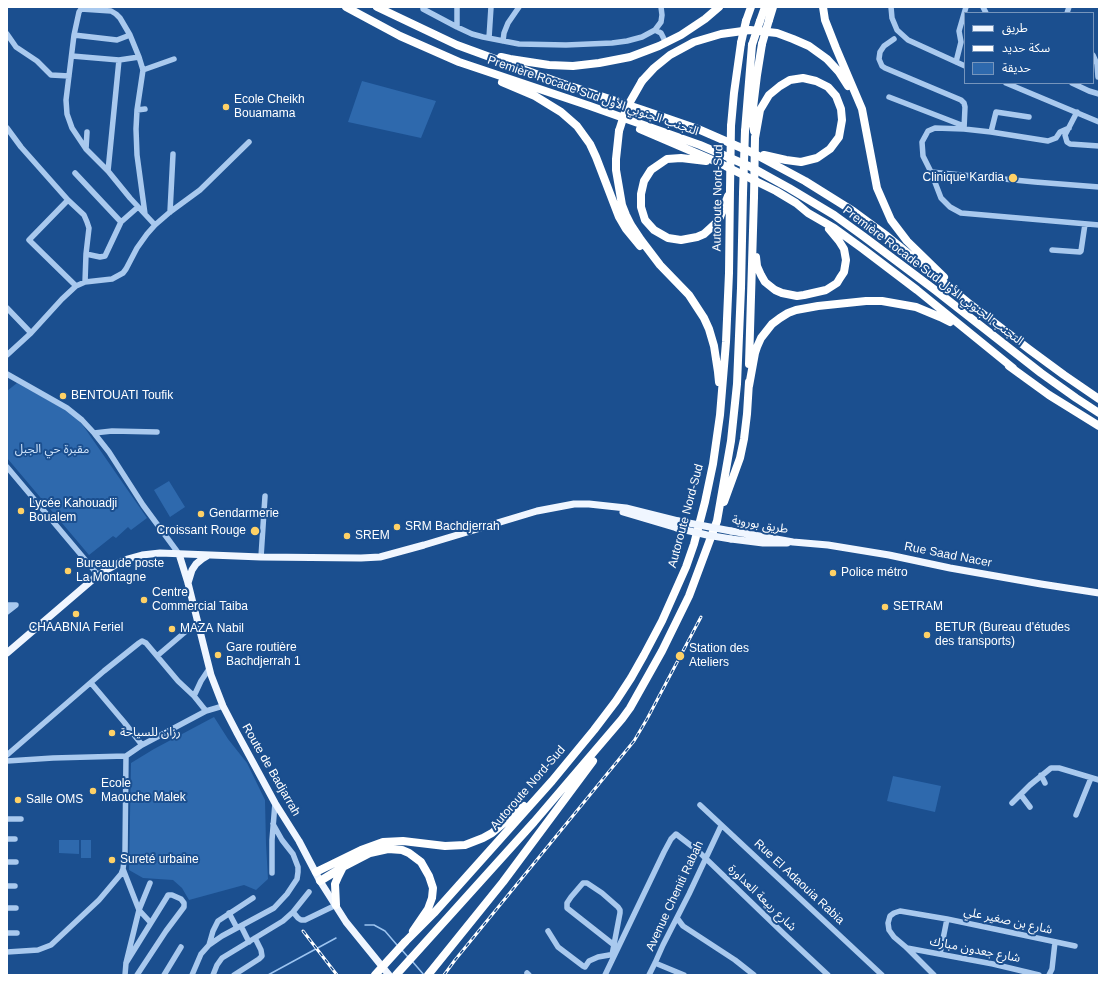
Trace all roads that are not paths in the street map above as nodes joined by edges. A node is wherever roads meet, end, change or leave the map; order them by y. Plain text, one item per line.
1 (377, 7) edge
2 (423, 7) edge
3 (458, 7) edge
4 (491, 7) edge
5 (520, 7) edge
6 (661, 7) edge
7 (719, 7) edge
8 (751, 7) edge
9 (765, 7) edge
10 (773, 7) edge
11 (823, 7) edge
12 (891, 7) edge
13 (348, 8) edge
14 (964, 14) edge
15 (457, 27) junction
16 (655, 30) junction
17 (7, 34) edge
18 (74, 34) junction
19 (130, 35) junction
20 (489, 38) junction
21 (894, 39) dead end
22 (504, 41) junction
23 (666, 43) junction
24 (457, 45) junction
25 (72, 56) junction
26 (139, 57) junction
27 (1094, 57) edge
28 (174, 59) dead end
29 (119, 60) junction
30 (459, 62) junction
31 (956, 62) junction
32 (964, 66) edge
33 (142, 70) junction
34 (69, 76) junction
35 (1097, 76) edge
36 (1008, 84) edge
37 (1074, 84) edge
38 (1099, 94) edge
39 (889, 97) dead end
40 (590, 106) junction
41 (145, 109) dead end
42 (862, 109) junction
43 (137, 110) junction
44 (1077, 112) junction
45 (1028, 117) dead end
46 (1099, 122) edge
47 (964, 127) junction
48 (7, 128) edge
49 (1069, 128) junction
50 (87, 132) dead end
51 (991, 132) junction
52 (755, 138) junction
53 (249, 142) dead end
54 (1099, 146) edge
55 (86, 149) junction
56 (753, 153) junction
57 (173, 154) dead end
58 (717, 162) junction
59 (108, 171) junction
60 (932, 172) junction
61 (74, 173) dead end
62 (1099, 187) edge
63 (730, 189) junction
64 (68, 200) junction
65 (138, 207) junction
66 (170, 212) junction
67 (145, 214) junction
68 (753, 219) junction
69 (818, 219) junction
70 (121, 222) junction
71 (1085, 224) junction
72 (155, 225) junction
73 (1099, 225) edge
74 (1052, 250) dead end
75 (86, 254) junction
76 (660, 265) junction
77 (85, 282) junction
78 (76, 286) junction
79 (971, 305) junction
80 (7, 308) edge
81 (31, 333) junction
82 (7, 355) edge
83 (1013, 368) junction
84 (7, 374) edge
85 (749, 386) junction
86 (1099, 399) edge
87 (1099, 413) edge
88 (720, 415) junction
89 (1099, 426) edge
90 (157, 432) dead end
91 (94, 433) junction
92 (7, 467) edge
93 (265, 496) dead end
94 (717, 521) junction
95 (793, 542) joint
96 (179, 554) junction
97 (208, 556) junction
98 (261, 557) junction
99 (98, 576) junction
100 (188, 583) junction
101 (1099, 593) edge
102 (7, 605) edge
103 (7, 612) edge
104 (198, 621) junction
105 (7, 653) edge
106 (157, 656) junction
107 (209, 668) junction
108 (91, 683) junction
109 (194, 696) junction
110 (222, 706) junction
111 (206, 712) junction
112 (622, 719) junction
113 (142, 745) junction
114 (7, 755) edge
115 (126, 756) junction
116 (7, 761) edge
117 (1041, 775) junction
118 (1092, 778) junction
119 (1099, 780) edge
120 (552, 781) junction
121 (1045, 783) dead end
122 (1021, 794) junction
123 (275, 803) junction
124 (1012, 803) dead end
125 (700, 806) dead end
126 (1030, 807) dead end
127 (1076, 815) dead end
128 (7, 819) edge
129 (21, 819) dead end
130 (273, 824) junction
131 (721, 826) junction
132 (7, 839) edge
133 (15, 839) dead end
134 (705, 858) junction
135 (7, 862) edge
136 (16, 862) dead end
137 (343, 868) junction
138 (123, 869) junction
139 (316, 872) junction
140 (272, 873) dead end
141 (320, 881) junction
142 (150, 883) dead end
143 (7, 886) edge
144 (15, 886) dead end
145 (309, 892) dead end
146 (254, 898) dead end
147 (336, 905) junction
148 (7, 908) edge
149 (16, 908) dead end
150 (139, 910) junction
151 (293, 912) junction
152 (229, 913) junction
153 (677, 918) junction
154 (947, 919) junction
155 (150, 922) junction
156 (239, 927) junction
157 (548, 931) dead end
158 (7, 932) edge
159 (17, 932) dead end
160 (256, 938) junction
161 (249, 942) junction
162 (405, 942) junction
163 (1056, 942) junction
164 (209, 945) junction
165 (614, 945) junction
166 (1075, 946) dead end
167 (181, 947) dead end
168 (907, 948) junction
169 (7, 952) edge
170 (614, 954) junction
171 (940, 954) junction
172 (126, 963) junction
173 (656, 963) junction
174 (430, 972) edge
175 (125, 975) edge
176 (137, 975) edge
177 (164, 975) edge
178 (192, 975) edge
179 (213, 975) edge
180 (234, 975) edge
181 (376, 975) edge
182 (389, 975) edge
183 (396, 975) edge
184 (425, 975) edge
185 (605, 975) edge
186 (649, 975) edge
187 (684, 975) edge
188 (754, 975) edge
189 (828, 975) edge
190 (882, 975) edge
191 (934, 975) edge
192 (1040, 975) edge
193 (1049, 975) edge

1 - 24 highway, Première Rocade Sud التجنب الجنوبي الأول
2 - 15 street
3 - 15 street
4 - 20 street
5 - 22 street
6 - 16 street
7 - 23 highway
8 - 63 highway, Autoroute Nord-Sud, bridge
9 - 94 highway, Autoroute Nord-Sud, bridge
10 - 52 highway, bridge
11 - 42 highway
12 - 31 street
13 - 30 highway, Première Rocade Sud التجنب الجنوبي الأول
14 - 31 street
15 - 20 street
16 - 22 street
16 - 23 street
17 - 34 street
18 - 19 street
18 - 19 street
18 - 25 street
19 - 26 street
20 - 22 street
21 - 47 street
23 - 24 highway
24 - 56 highway, Première Rocade Sud التجنب الجنوبي الأول
25 - 29 street
25 - 34 street
26 - 29 street
26 - 33 street
27 - 35 street
28 - 33 street
29 - 59 street
30 - 40 highway, Première Rocade Sud التجنب الجنوبي الأول
30 - 76 highway
31 - 32 street
33 - 43 street
34 - 55 street
36 - 44 street
37 - 38 street
39 - 47 street
40 - 58 highway
40 - 87 highway, Première Rocade Sud التجنب الجنوبي الأول
41 - 43 street
42 - 76 highway, bridge
42 - 79 highway
43 - 67 street
44 - 46 street
44 - 49 street
45 - 51 street
47 - 51 street
47 - 60 street
48 - 64 street
49 - 51 street
49 - 54 street
50 - 55 street
52 - 56 highway
52 - 68 highway, bridge
53 - 66 street
55 - 59 street
56 - 79 highway, Première Rocade Sud التجنب الجنوبي الأول
57 - 66 street
58 - 63 highway
58 - 69 highway
59 - 65 street
60 - 62 street
60 - 71 street
61 - 70 street
63 - 88 highway, Autoroute Nord-Sud
64 - 75 street
64 - 78 street
65 - 67 street
65 - 70 street
66 - 72 street
67 - 72 street
68 - 69 highway
68 - 85 highway
69 - 83 highway
70 - 75 street
71 - 73 street
71 - 74 street
72 - 77 street
75 - 77 street
76 - 88 highway
77 - 78 street
78 - 81 street
79 - 86 highway, Première Rocade Sud التجنب الجنوبي الأول
80 - 81 street
81 - 82 street
83 - 85 highway
83 - 89 highway
84 - 91 street
85 - 94 highway
88 - 120 highway, Autoroute Nord-Sud
90 - 91 street
91 - 96 street
92 - 99 street
93 - 98 street
94 - 112 highway, Autoroute Nord-Sud
95 - 98 main road, طريق بوروبة, bridge
95 - 101 main road, Rue Saad Nacer
96 - 97 main road, طريق بوروبة
96 - 99 main road, طريق بوروبة
96 - 100 main road, Route de Badjarrah
97 - 98 main road, طريق بوروبة
97 - 100 main road
99 - 105 main road, طريق بوروبة
100 - 104 main road, Route de Badjarrah
102 - 103 street
104 - 106 street
104 - 107 main road, Route de Badjarrah
106 - 108 street
106 - 109 street
107 - 109 street
107 - 110 main road, Route de Badjarrah
108 - 113 street
108 - 114 street
109 - 111 street
110 - 111 street
110 - 123 main road, Route de Badjarrah
111 - 113 street
112 - 174 highway
112 - 183 highway, Autoroute Nord-Sud
113 - 115 street
115 - 116 street
115 - 138 street
117 - 118 street
117 - 121 street
117 - 122 street
118 - 119 street
118 - 127 street
120 - 139 highway
120 - 162 highway, Autoroute Nord-Sud
122 - 124 street
122 - 126 street
123 - 130 street
123 - 139 main road, Route de Badjarrah
125 - 131 street, Rue El Adaouia Rabia
128 - 129 street
130 - 140 street
130 - 156 street
131 - 134 street, Avenue Cheniti Rabah
131 - 190 street, Rue El Adaouia Rabia
132 - 133 street
134 - 153 street, Avenue Cheniti Rabah
134 - 170 street, شارع ربيعة العداورة
134 - 189 street, شارع ربيعة العداورة
135 - 136 street
137 - 141 highway
137 - 147 highway
137 - 162 highway
138 - 150 street
138 - 169 street
139 - 141 main road, Route de Badjarrah
141 - 147 main road, Route de Badjarrah
142 - 150 street
143 - 144 street
145 - 151 street
146 - 152 street
147 - 151 street
147 - 182 main road, Route de Badjarrah
148 - 149 street
150 - 155 street
150 - 172 street
151 - 160 street
152 - 156 street
152 - 164 street
153 - 173 street, Avenue Cheniti Rabah
153 - 188 street
154 - 163 street, شارع بن صغير علي
154 - 168 street
154 - 171 street, شارع بن صغير علي
155 - 172 street
155 - 176 street
156 - 161 street
156 - 164 street
157 - 170 street
158 - 159 street
160 - 161 street
160 - 180 street
161 - 179 street
162 - 181 highway, Autoroute Nord-Sud, bridge
163 - 166 street, شارع بن صغير علي
163 - 193 street
164 - 178 street
165 - 165 street
165 - 170 street
167 - 177 street
168 - 171 street, شارع جعدون مبارك
168 - 191 street
170 - 185 street
171 - 192 street, شارع جعدون مبارك
172 - 175 street
173 - 186 street, Avenue Cheniti Rabah
173 - 187 street
174 - 184 highway

